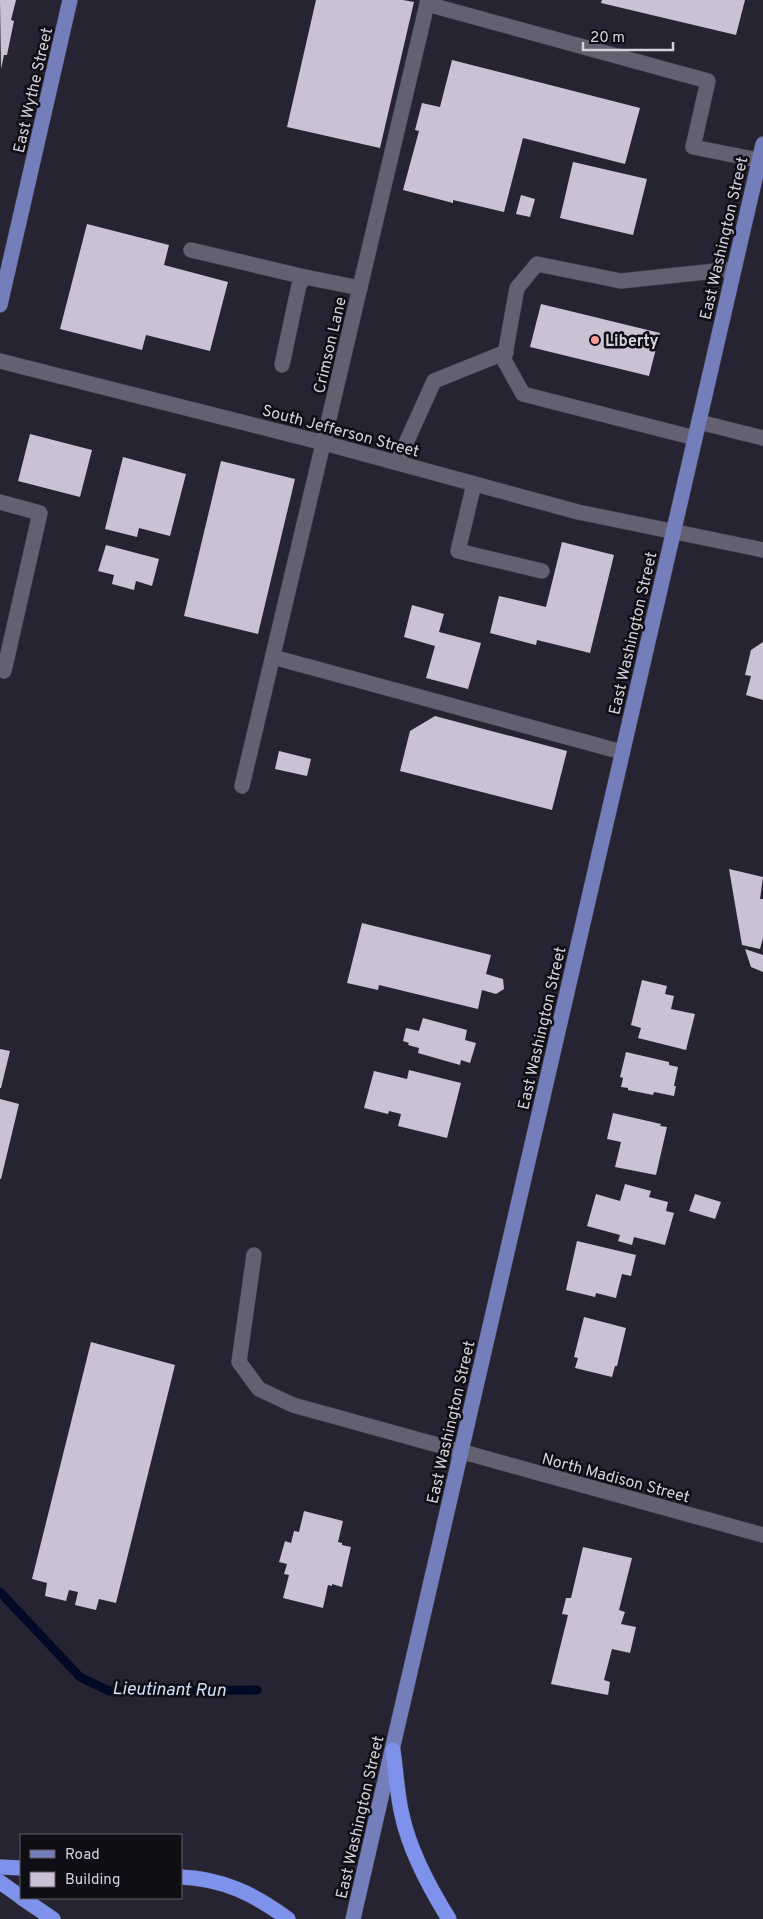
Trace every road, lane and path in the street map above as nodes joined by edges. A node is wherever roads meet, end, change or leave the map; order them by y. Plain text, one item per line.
1 (70, 0) edge
2 (428, 2) edge
3 (763, 144) edge
4 (761, 161) edge
5 (191, 250) dead end
6 (734, 269) junction
7 (305, 277) junction
8 (360, 288) junction
9 (0, 305) edge
10 (506, 352) junction
11 (0, 361) edge
12 (282, 365) dead end
13 (699, 422) junction
14 (695, 438) junction
15 (763, 438) edge
16 (324, 443) junction
17 (396, 463) junction
18 (474, 484) junction
19 (0, 502) edge
20 (674, 531) junction
21 (763, 550) edge
22 (542, 570) dead end
23 (273, 657) junction
24 (4, 671) dead end
25 (622, 752) junction
26 (242, 786) dead end
27 (254, 1255) dead end
28 (461, 1452) junction
29 (763, 1535) edge
30 (393, 1750) junction
31 (0, 1867) edge
32 (20, 1868) edge
33 (188, 1877) edge
34 (0, 1882) edge
35 (20, 1896) edge
36 (25, 1899) edge
37 (53, 1919) edge
38 (288, 1919) edge
39 (353, 1919) edge
40 (449, 1919) edge

1 - 9 main road, East Wythe Street
2 - 4 street
2 - 8 street, Crimson Lane
3 - 4 main road, East Washington Street
4 - 6 main road, East Washington Street
5 - 7 street
6 - 10 street
6 - 13 main road, East Washington Street
7 - 8 street
7 - 12 street
8 - 16 street, Crimson Lane
10 - 14 street
10 - 17 street
11 - 16 street, South Jefferson Street
13 - 14 main road, East Washington Street
13 - 15 street
14 - 20 main road, East Washington Street
16 - 17 street, South Jefferson Street
16 - 23 street, Crimson Lane
17 - 18 street, South Jefferson Street
18 - 20 street, South Jefferson Street
18 - 22 street
19 - 24 street
20 - 21 street, South Jefferson Street
20 - 25 main road, East Washington Street
23 - 25 street
23 - 26 street, Crimson Lane
25 - 28 main road, East Washington Street
27 - 28 street, North Madison Street
28 - 29 street, North Madison Street
28 - 30 main road, East Washington Street
30 - 39 main road, East Washington Street
30 - 40 highway
31 - 32 highway
33 - 38 highway
34 - 35 highway
36 - 37 highway

